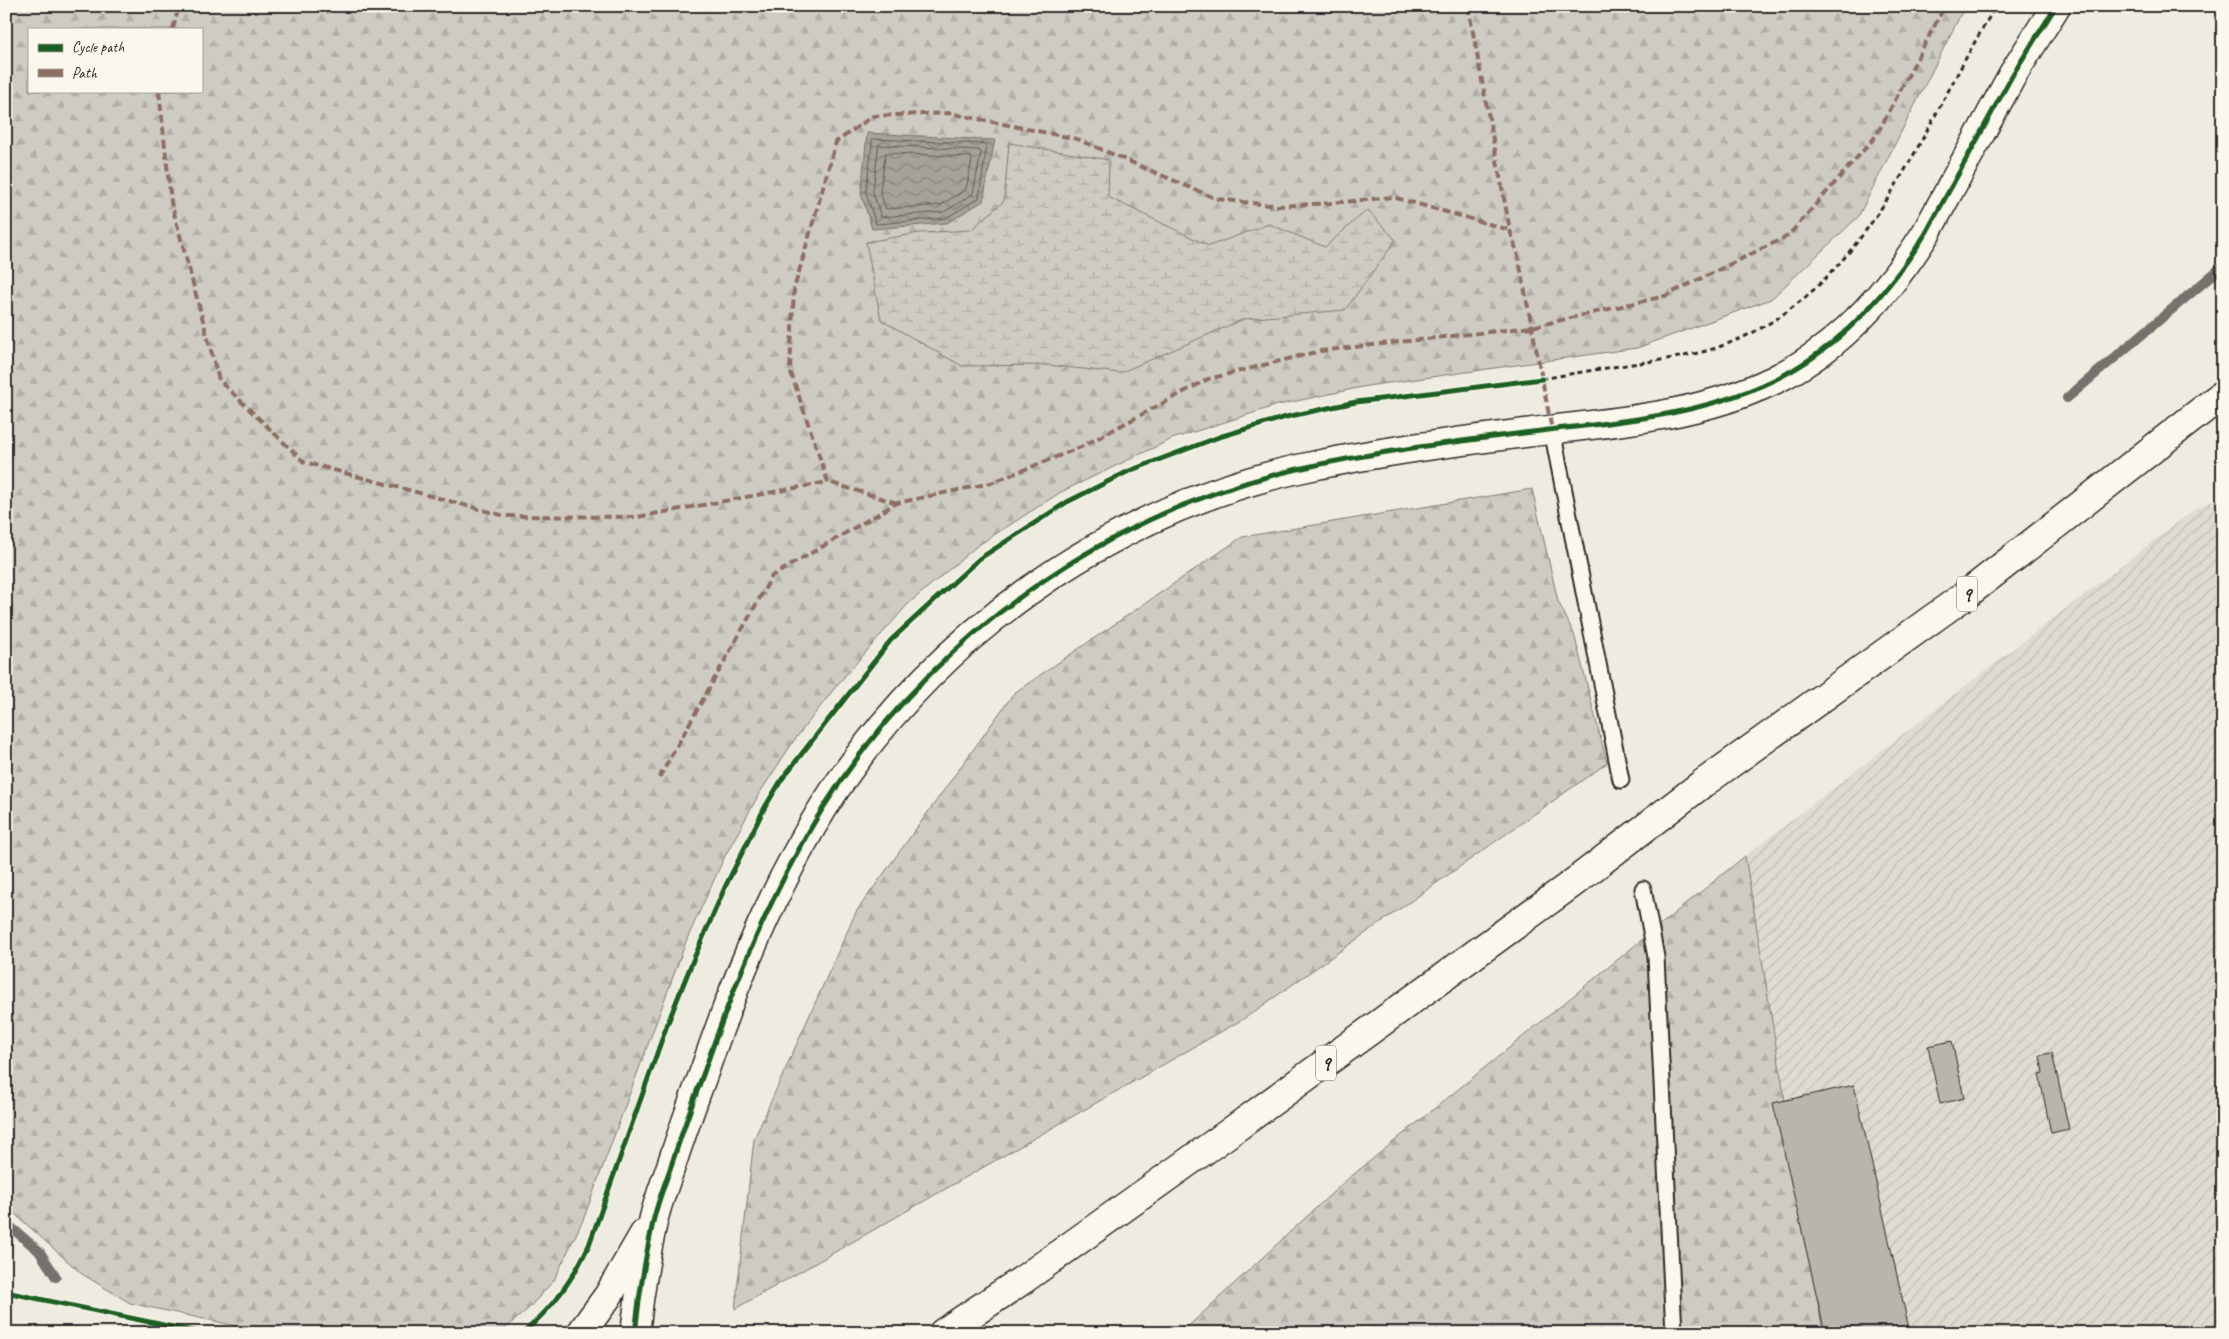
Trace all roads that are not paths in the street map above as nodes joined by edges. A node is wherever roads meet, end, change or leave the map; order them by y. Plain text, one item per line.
1 (2056, 6) edge
2 (2223, 394) edge
3 (1552, 430) junction
4 (1621, 780) dead end
5 (1643, 889) dead end
6 (654, 1218) junction
7 (639, 1298) junction
8 (581, 1333) edge
9 (625, 1333) edge
10 (635, 1333) edge
11 (943, 1333) edge
12 (1674, 1333) edge

1 - 3 street
2 - 11 street, 9
3 - 4 lane
3 - 6 street
5 - 12 lane
6 - 7 street
6 - 8 street
7 - 9 street
7 - 10 street

